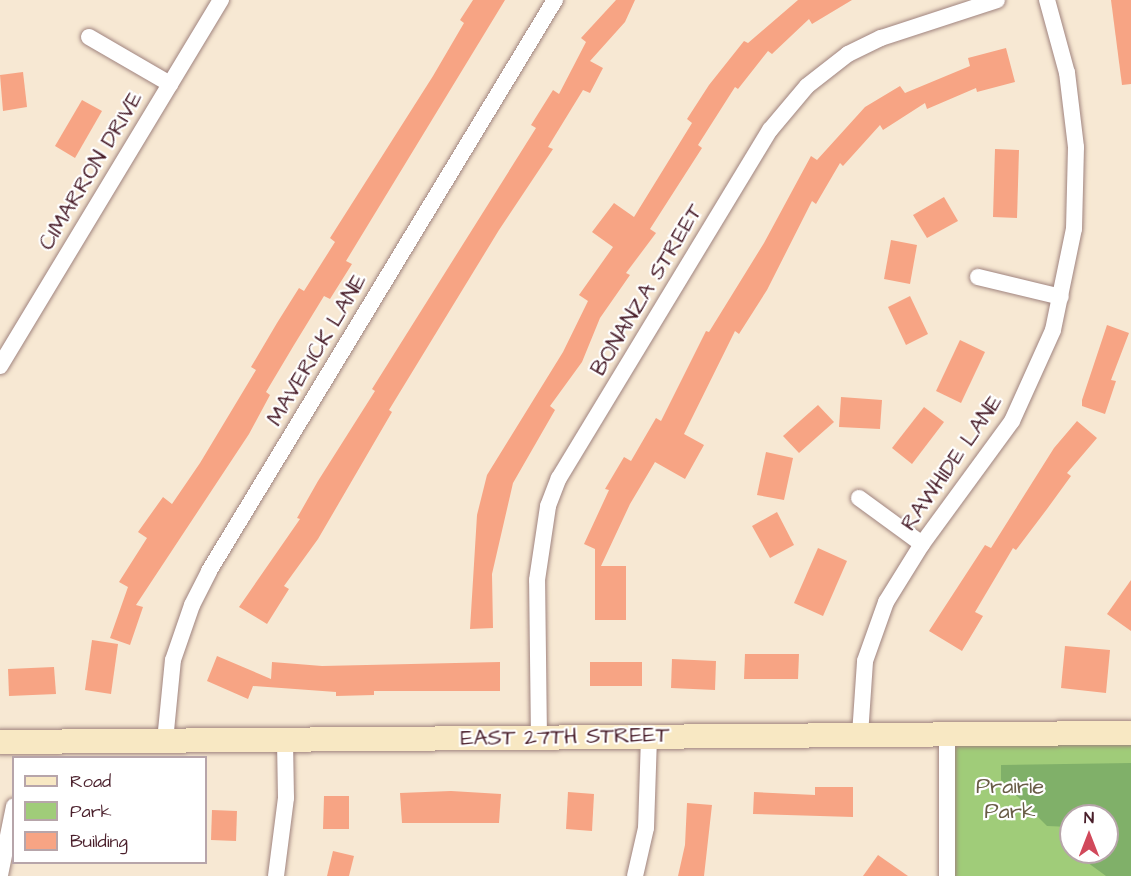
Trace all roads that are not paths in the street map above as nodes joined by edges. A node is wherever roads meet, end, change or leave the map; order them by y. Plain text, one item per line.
1 (221, 0) edge
2 (555, 0) edge
3 (997, 0) edge
4 (1047, 0) edge
5 (89, 37) dead end
6 (170, 84) junction
7 (978, 277) dead end
8 (1061, 297) junction
9 (0, 366) edge
10 (859, 498) dead end
11 (922, 544) junction
12 (1131, 733) edge
13 (947, 734) junction
14 (860, 735) junction
15 (649, 736) junction
16 (539, 738) junction
17 (285, 740) junction
18 (165, 741) junction
19 (10, 747) edge
20 (12, 816) edge
21 (0, 875) edge
22 (276, 876) edge
23 (635, 876) edge
24 (947, 876) edge

1 - 6 street, CIMARRON DRIVE
2 - 18 street, MAVERICK LANE
3 - 16 street, BONANZA STREET
4 - 8 street, RAWHIDE LANE
5 - 6 street
6 - 9 street, CIMARRON DRIVE
7 - 8 street
8 - 11 street, RAWHIDE LANE
10 - 11 street
11 - 14 street, RAWHIDE LANE
12 - 13 street, EAST 27TH STREET
13 - 14 street, EAST 27TH STREET
13 - 24 street
14 - 15 street, EAST 27TH STREET
15 - 16 street, EAST 27TH STREET
15 - 23 street
16 - 17 street, EAST 27TH STREET
17 - 18 street, EAST 27TH STREET
17 - 22 street
18 - 19 street, EAST 27TH STREET
20 - 21 street

